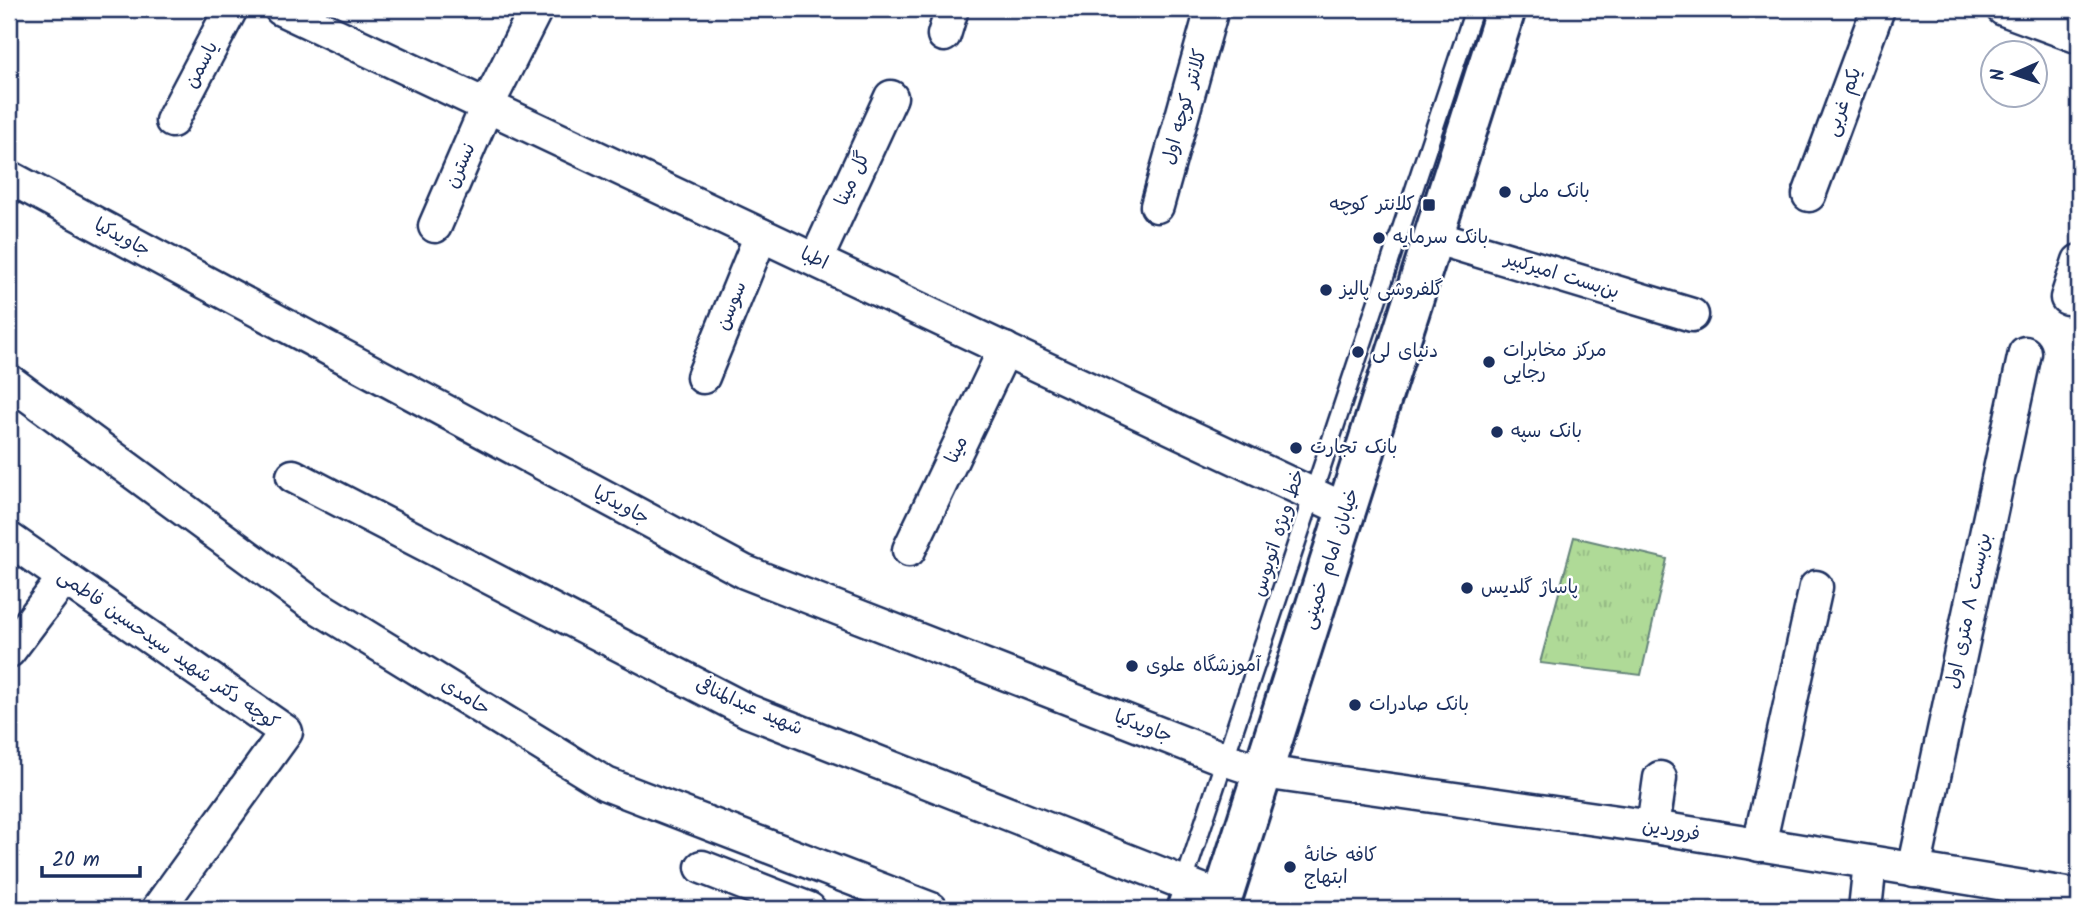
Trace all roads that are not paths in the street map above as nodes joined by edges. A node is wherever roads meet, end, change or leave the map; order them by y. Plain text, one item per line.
1 (231, 9) edge
2 (281, 9) edge
3 (536, 9) edge
4 (1212, 9) edge
5 (1474, 9) edge
6 (1506, 9) edge
7 (1878, 9) edge
8 (2003, 9) edge
9 (2079, 37) edge
10 (891, 97) dead end
11 (487, 106) junction
12 (172, 121) dead end
13 (9, 177) edge
14 (1809, 195) dead end
15 (1157, 205) dead end
16 (435, 226) dead end
17 (761, 235) junction
18 (1433, 237) junction
19 (816, 260) junction
20 (2079, 261) edge
21 (2067, 298) dead end
22 (1692, 315) dead end
23 (1005, 349) junction
24 (2025, 353) dead end
25 (703, 377) dead end
26 (9, 382) edge
27 (293, 477) dead end
28 (1330, 502) junction
29 (9, 539) edge
30 (909, 550) dead end
31 (64, 578) junction
32 (1816, 587) dead end
33 (9, 651) edge
34 (1227, 760) junction
35 (1262, 772) junction
36 (1660, 778) dead end
37 (1653, 827) junction
38 (1759, 845) junction
39 (1870, 863) junction
40 (702, 867) dead end
41 (1913, 870) junction
42 (1179, 895) edge
43 (2079, 897) edge
44 (1221, 904) edge
45 (158, 909) edge
46 (809, 909) edge
47 (931, 909) edge
48 (1865, 909) edge

1 - 12 street, یاسمن
2 - 11 street, اطبا
3 - 11 street, نسترن
4 - 15 street, کلانتر کوچه اول
5 - 28 lane, خط ویژه اتوبوس
6 - 18 main road, خیابان امام خمینی
7 - 14 street, یکم غربی
8 - 9 street
10 - 19 street, گل مینا
11 - 16 street, نسترن
11 - 17 street, اطبا
13 - 34 street, جاویدکیا
17 - 19 street, اطبا
17 - 25 street, سوسن
18 - 22 street, بن‌بست امیرکبیر
18 - 28 main road, خیابان امام خمینی
19 - 23 street, اطبا
20 - 21 street
23 - 28 street, اطبا
23 - 30 street, مینا
24 - 41 street, بن‌بست ۸ متری اول
26 - 47 street, حامدی
27 - 42 street, شهید عبدالمنافی
28 - 34 lane, خط ویژه اتوبوس
28 - 35 main road, خیابان امام خمینی
29 - 31 street, کوچه دکتر شهید سیدحسین فاطمی
31 - 33 street
31 - 45 street, کوچه دکتر شهید سیدحسین فاطمی
32 - 38 street
34 - 35 street, جاویدکیا
34 - 42 lane, خط ویژه اتوبوس
35 - 37 street, فروردین
35 - 44 main road, خیابان امام خمینی
36 - 37 street
37 - 38 street, فروردین
38 - 39 street, فروردین
39 - 41 street, فروردین
39 - 48 street
40 - 46 street
41 - 43 street, فروردین
42 - 44 street, شهید عبدالمنافی

